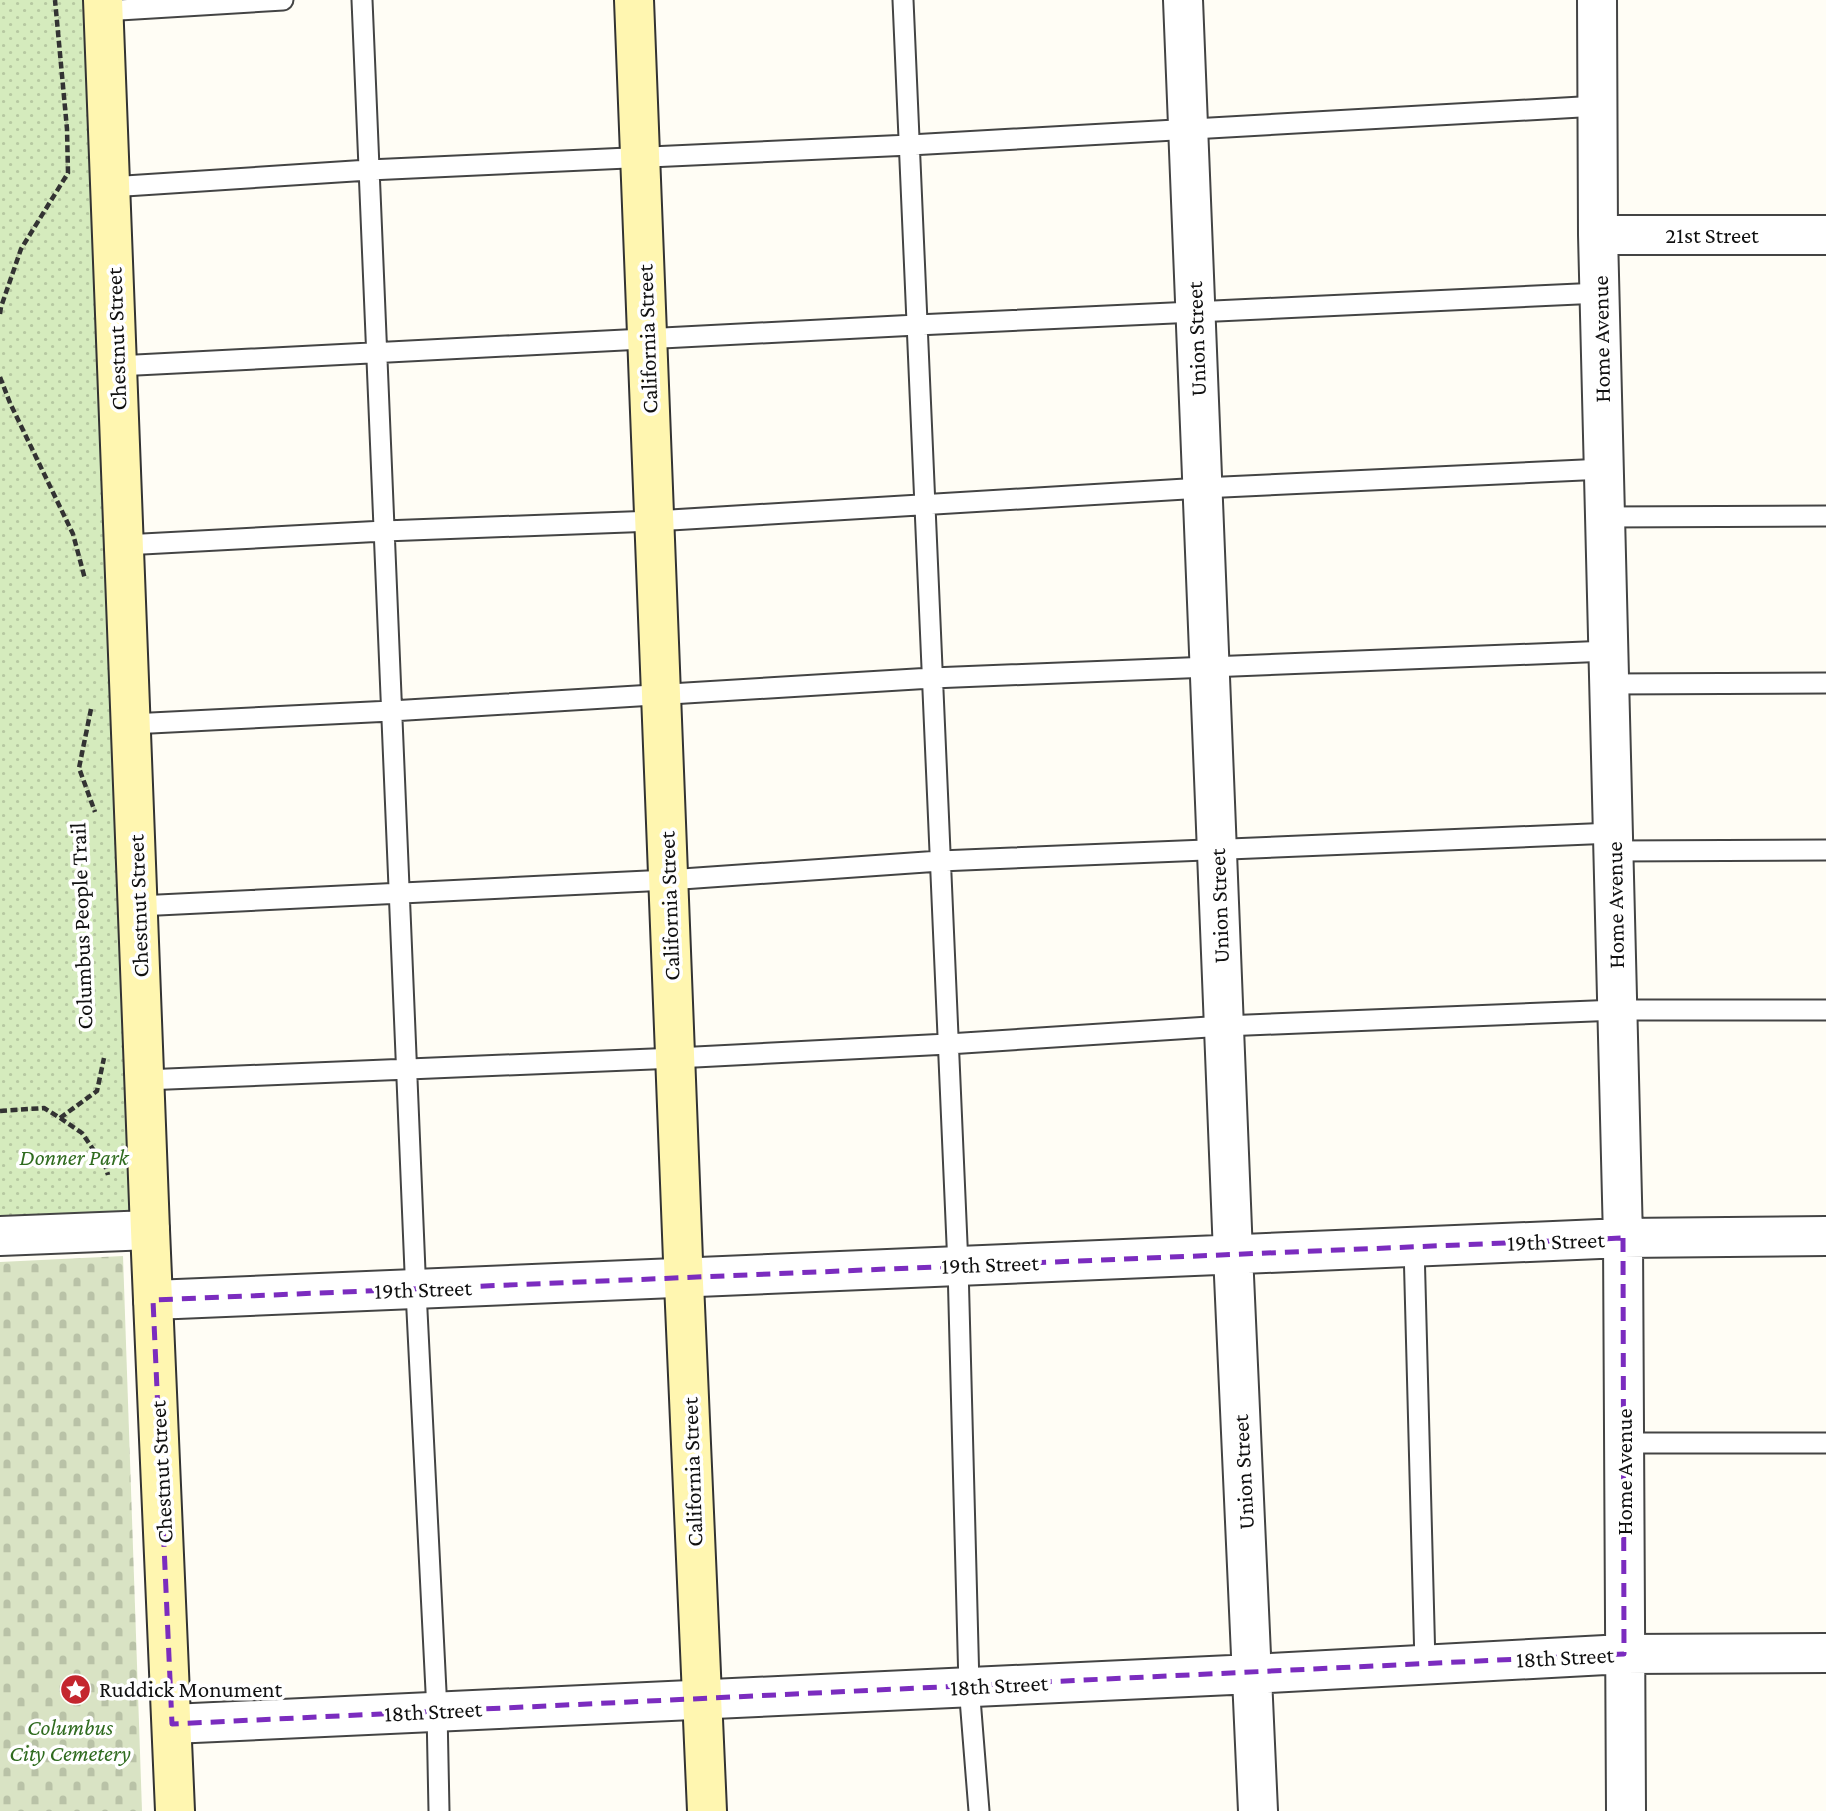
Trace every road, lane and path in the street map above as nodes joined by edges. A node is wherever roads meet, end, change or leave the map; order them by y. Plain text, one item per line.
1 (55, 0) edge
2 (283, 0) edge
3 (362, 0) edge
4 (634, 0) edge
5 (903, 0) edge
6 (1183, 0) edge
7 (1597, 0) edge
8 (103, 5) edge
9 (1598, 106) junction
10 (1188, 128) junction
11 (909, 145) junction
12 (640, 157) junction
13 (369, 170) junction
14 (110, 187) junction
15 (1598, 236) junction
16 (1826, 236) edge
17 (1600, 293) junction
18 (1195, 311) junction
19 (0, 314) edge
20 (917, 325) junction
21 (647, 339) junction
22 (376, 354) junction
23 (117, 366) junction
24 (0, 377) edge
25 (1604, 468) junction
26 (1202, 488) junction
27 (925, 504) junction
28 (1826, 516) edge
29 (1605, 517) junction
30 (654, 521) junction
31 (384, 531) junction
32 (124, 545) junction
33 (88, 588) dead end
34 (1210, 666) junction
35 (1609, 668) junction
36 (932, 678) junction
37 (1826, 683) edge
38 (661, 695) junction
39 (93, 699) dead end
40 (391, 711) junction
41 (131, 724) junction
42 (96, 815) dead end
43 (1614, 842) junction
44 (1217, 849) junction
45 (1826, 850) edge
46 (940, 861) junction
47 (668, 880) junction
48 (399, 894) junction
49 (138, 906) junction
50 (1618, 1010) junction
51 (1826, 1010) edge
52 (1224, 1026) junction
53 (948, 1044) junction
54 (103, 1047) dead end
55 (676, 1058) junction
56 (406, 1069) junction
57 (144, 1080) junction
58 (0, 1111) edge
59 (60, 1118) junction
60 (109, 1178) dead end
61 (150, 1230) junction
62 (0, 1236) edge
63 (1826, 1236) edge
64 (1623, 1238) junction
65 (1413, 1247) junction
66 (1233, 1254) junction
67 (958, 1266) junction
68 (684, 1277) junction
69 (415, 1289) junction
70 (153, 1300) junction
71 (1624, 1443) junction
72 (1826, 1443) edge
73 (1826, 1653) edge
74 (1624, 1654) junction
75 (1425, 1664) junction
76 (1253, 1674) junction
77 (969, 1686) junction
78 (702, 1699) junction
79 (437, 1711) junction
80 (172, 1724) junction
81 (175, 1811) edge
82 (439, 1811) edge
83 (707, 1811) edge
84 (979, 1811) edge
85 (1258, 1811) edge
86 (1626, 1811) edge

1 - 19 path
2 - 8 lane
3 - 13 lane
4 - 12 street, California Street
5 - 11 lane
6 - 10 street, Union Street
7 - 9 street, Home Avenue
8 - 14 street, Chestnut Street
9 - 10 lane
9 - 15 street, Home Avenue
10 - 11 lane
10 - 18 street, Union Street
11 - 12 lane
11 - 20 lane
12 - 13 lane
12 - 21 street, California Street
13 - 14 lane
13 - 22 lane
14 - 23 street, Chestnut Street
15 - 16 street, 21st Street
15 - 17 street, Home Avenue
17 - 18 lane
17 - 25 street, Home Avenue
18 - 20 lane
18 - 26 street, Union Street
20 - 21 lane
20 - 27 lane
21 - 22 lane
21 - 30 street, California Street
22 - 23 lane
22 - 31 lane
23 - 32 street, Chestnut Street
24 - 33 path
25 - 26 lane
25 - 29 street, Home Avenue
26 - 27 lane
26 - 34 street, Union Street
27 - 30 lane
27 - 36 lane
28 - 29 lane
29 - 35 street, Home Avenue
30 - 31 lane
30 - 38 street, California Street
31 - 32 lane
31 - 40 lane
32 - 41 street, Chestnut Street
34 - 35 lane
34 - 36 lane
34 - 44 street, Union Street
35 - 37 lane
35 - 43 street, Home Avenue
36 - 38 lane
36 - 46 lane
38 - 40 lane
38 - 47 street, California Street
39 - 42 path, Columbus People Trail
40 - 41 lane
40 - 48 lane
41 - 49 street, Chestnut Street
43 - 44 lane
43 - 45 lane
43 - 50 street, Home Avenue
44 - 46 lane
44 - 52 street, Union Street
46 - 47 lane
46 - 53 lane
47 - 48 lane
47 - 55 street, California Street
48 - 49 lane
48 - 56 lane
49 - 57 street, Chestnut Street
50 - 51 lane
50 - 52 lane
50 - 64 street, Home Avenue
52 - 53 lane
52 - 66 street, Union Street
53 - 55 lane
53 - 67 lane
54 - 59 path, Columbus People Trail
55 - 56 lane
55 - 68 street, California Street
56 - 57 lane
56 - 69 lane
57 - 61 street, Chestnut Street
58 - 59 path
59 - 60 path
61 - 62 street
61 - 70 street, Chestnut Street
63 - 64 street, 19th Street
64 - 65 street, 19th Street
64 - 71 street, Home Avenue
65 - 66 street, 19th Street
65 - 75 lane
66 - 67 street, 19th Street
66 - 76 street, Union Street
67 - 68 street, 19th Street
67 - 77 lane
68 - 69 street, 19th Street
68 - 78 street, California Street
69 - 70 street, 19th Street
69 - 79 lane
70 - 80 street, Chestnut Street
71 - 72 lane
71 - 74 street, Home Avenue
73 - 74 street, 18th Street
74 - 75 street, 18th Street
74 - 86 street, Home Avenue
75 - 76 street, 18th Street
76 - 77 street, 18th Street
76 - 85 street, Union Street
77 - 78 street, 18th Street
77 - 84 lane
78 - 79 street, 18th Street
78 - 83 street, California Street
79 - 80 street, 18th Street
79 - 82 lane
80 - 81 street, Chestnut Street

